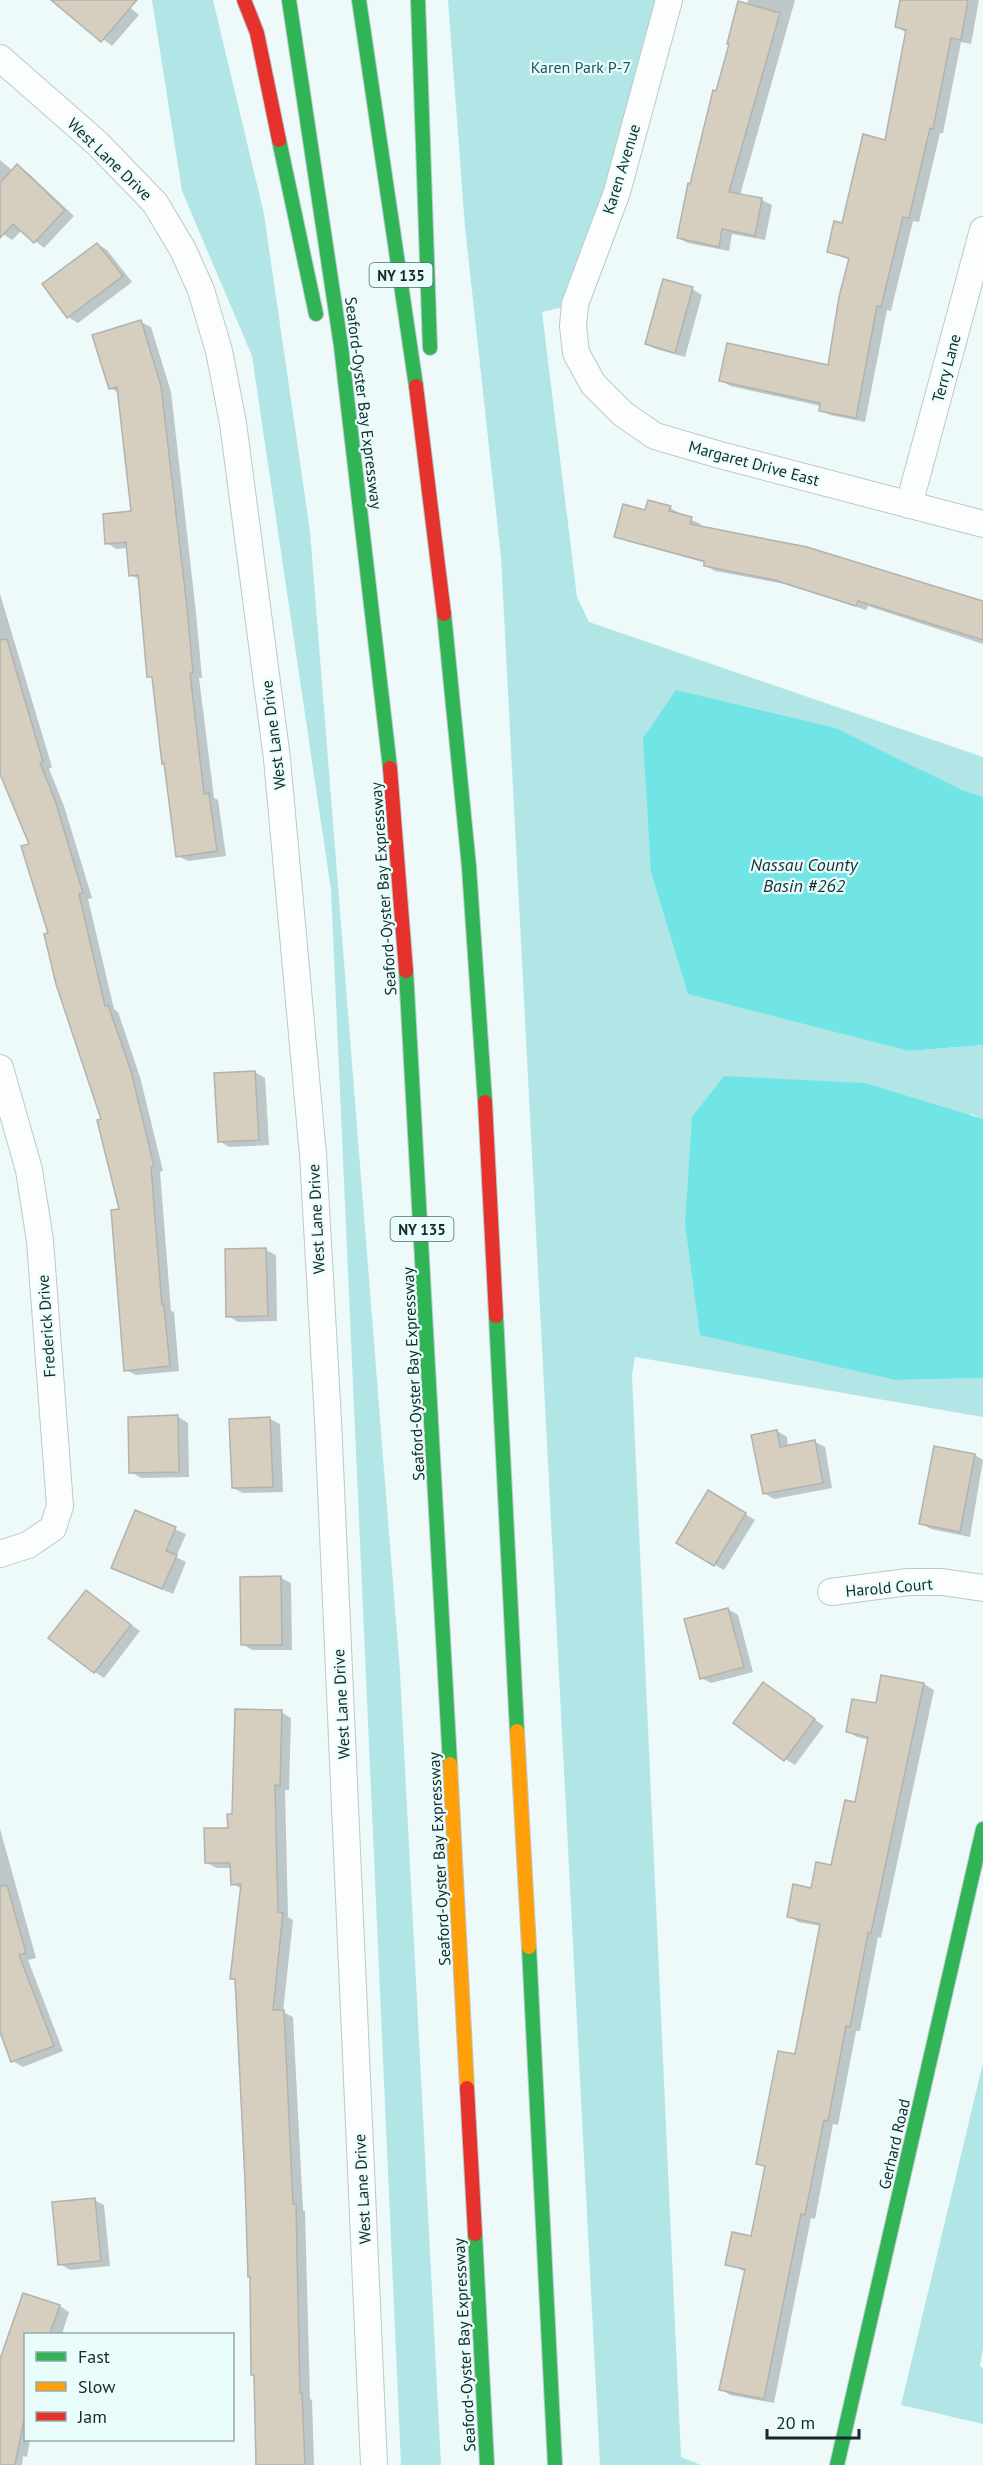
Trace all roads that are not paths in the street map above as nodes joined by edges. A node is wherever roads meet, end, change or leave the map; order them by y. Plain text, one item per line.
1 (244, 0) edge
2 (289, 0) edge
3 (359, 0) edge
4 (418, 0) edge
5 (669, 0) edge
6 (0, 58) edge
7 (983, 230) edge
8 (318, 325) dead end
9 (574, 336) joint
10 (430, 359) dead end
11 (333, 395) dead end
12 (431, 395) dead end
13 (909, 505) junction
14 (983, 524) edge
15 (436, 551) junction
16 (368, 559) junction
17 (0, 1068) edge
18 (0, 1554) edge
19 (983, 1588) edge
20 (831, 1593) dead end
21 (983, 1829) edge
22 (374, 2465) edge
23 (487, 2465) edge
24 (555, 2465) edge
25 (837, 2465) edge

1 - 8 main road
2 - 16 main road, Seaford-Oyster Bay Expressway / NY 135
3 - 15 main road, NY 135
4 - 10 main road
5 - 9 street, Karen Avenue
6 - 22 street, West Lane Drive
7 - 13 street, Terry Lane
9 - 13 street, Margaret Drive East
11 - 16 main road
12 - 15 main road
13 - 14 street, Margaret Drive East
15 - 24 main road, NY 135
16 - 23 main road, Seaford-Oyster Bay Expressway / NY 135
17 - 18 street, Frederick Drive
19 - 20 street, Harold Court
21 - 25 main road, Gerhard Road

